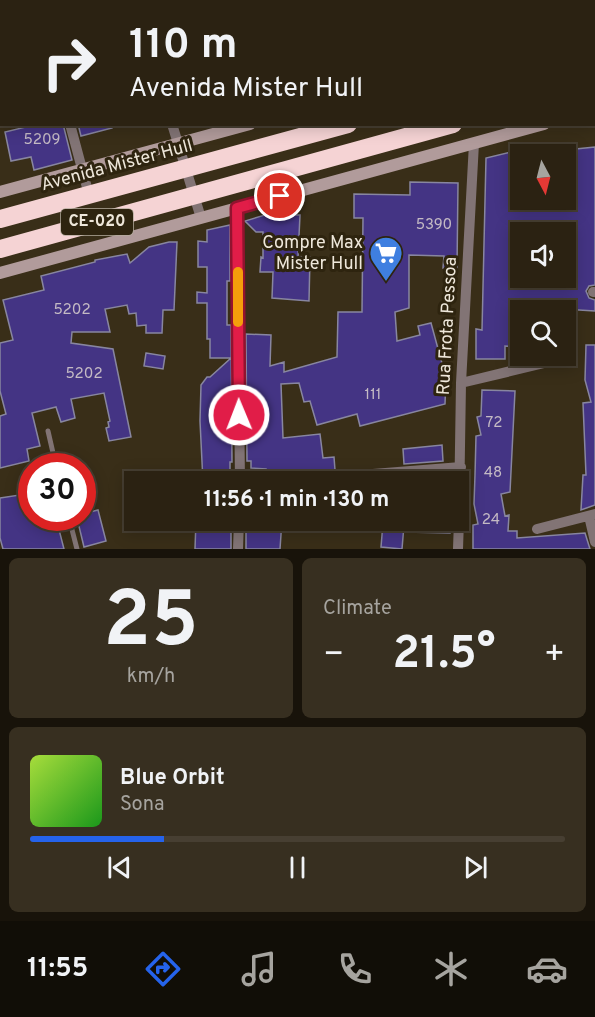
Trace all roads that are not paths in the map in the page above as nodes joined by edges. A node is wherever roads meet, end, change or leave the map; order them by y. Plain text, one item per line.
1 (71, 126) edge
2 (173, 126) edge
3 (243, 126) edge
4 (341, 126) edge
5 (446, 126) edge
6 (537, 126) edge
7 (474, 143) junction
8 (178, 144) junction
9 (186, 169) junction
10 (82, 170) junction
11 (0, 192) edge
12 (89, 195) junction
13 (194, 196) junction
14 (237, 208) junction
15 (201, 218) junction
16 (0, 219) edge
17 (0, 249) edge
18 (0, 273) edge
19 (532, 366) edge
20 (461, 383) junction
21 (48, 431) dead end
22 (53, 453) edge
23 (460, 467) junction
24 (240, 471) edge
25 (410, 471) edge
26 (460, 471) edge
27 (592, 515) edge
28 (537, 529) dead end
29 (72, 531) edge
30 (239, 531) edge
31 (459, 531) edge
32 (595, 542) edge
33 (76, 549) edge
34 (238, 549) edge
35 (458, 549) edge

1 - 10 street
2 - 8 street
3 - 8 main road, Avenida Mister Hull
4 - 9 highway, Avenida Mister Hull / CE-020
5 - 13 highway, CE-020
6 - 7 main road
7 - 14 main road
7 - 20 street, Rua Frota Pessoa
8 - 9 street
8 - 10 main road, Avenida Mister Hull
9 - 12 highway, Avenida Mister Hull / CE-020
9 - 13 street
10 - 11 main road, Avenida Mister Hull
10 - 12 street
12 - 16 highway, Avenida Mister Hull / CE-020
13 - 15 street
13 - 17 highway, CE-020
14 - 15 main road
14 - 24 street
15 - 18 main road
19 - 20 street
20 - 23 street, Rua Frota Pessoa
21 - 22 lane
23 - 25 street
23 - 26 street, Rua Frota Pessoa
27 - 28 street
27 - 32 street
29 - 33 lane
30 - 34 street
31 - 35 street

